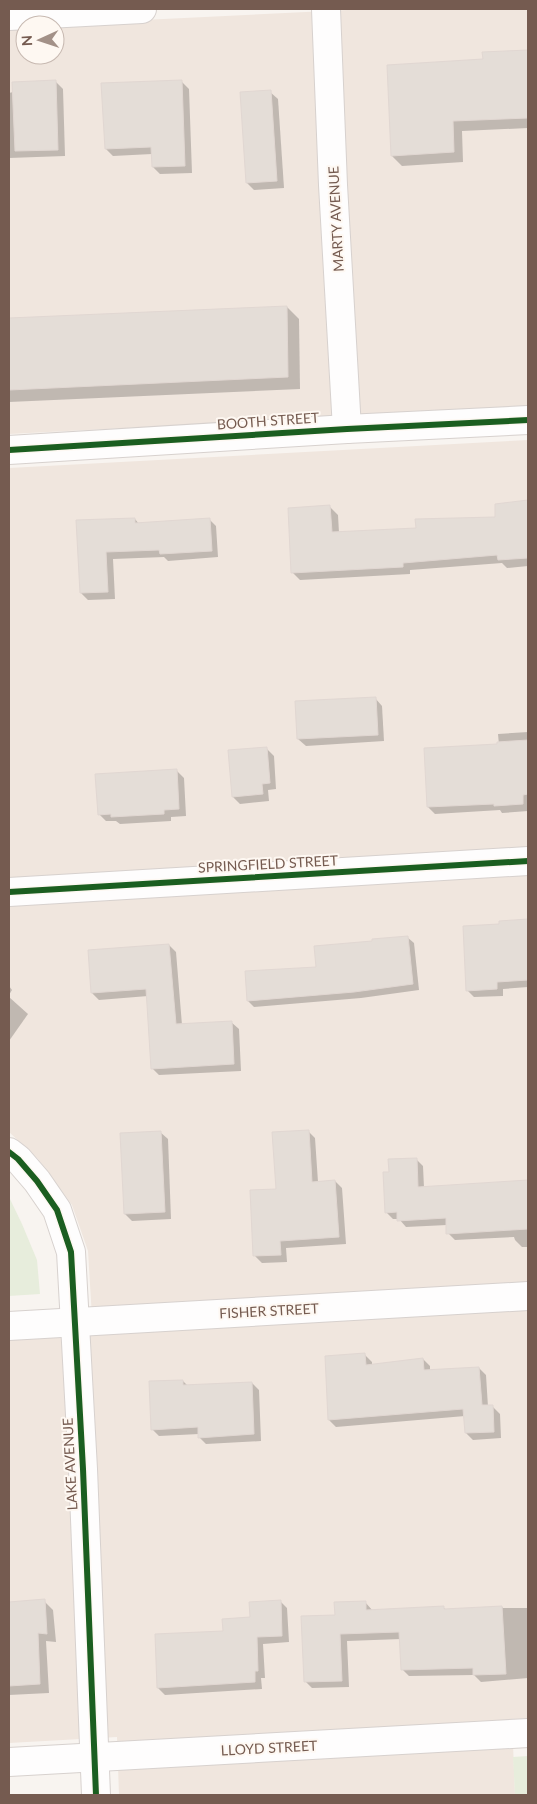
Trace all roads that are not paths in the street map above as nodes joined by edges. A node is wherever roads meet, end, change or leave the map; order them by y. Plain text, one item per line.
1 (142, 9) edge
2 (326, 9) edge
3 (9, 16) edge
4 (528, 420) edge
5 (347, 429) junction
6 (9, 450) edge
7 (528, 861) edge
8 (9, 892) edge
9 (9, 1152) edge
10 (528, 1296) edge
11 (76, 1322) junction
12 (9, 1326) edge
13 (528, 1733) edge
14 (94, 1758) junction
15 (9, 1762) edge
16 (96, 1795) edge

1 - 3 street
2 - 5 street, MARTY AVENUE
4 - 5 street, BOOTH STREET
5 - 6 street, BOOTH STREET
7 - 8 street, SPRINGFIELD STREET
9 - 11 street, LAKE AVENUE
10 - 11 street, FISHER STREET
11 - 12 street, FISHER STREET
11 - 14 street, LAKE AVENUE
13 - 14 street, LLOYD STREET
14 - 15 street, LLOYD STREET
14 - 16 street, LAKE AVENUE

